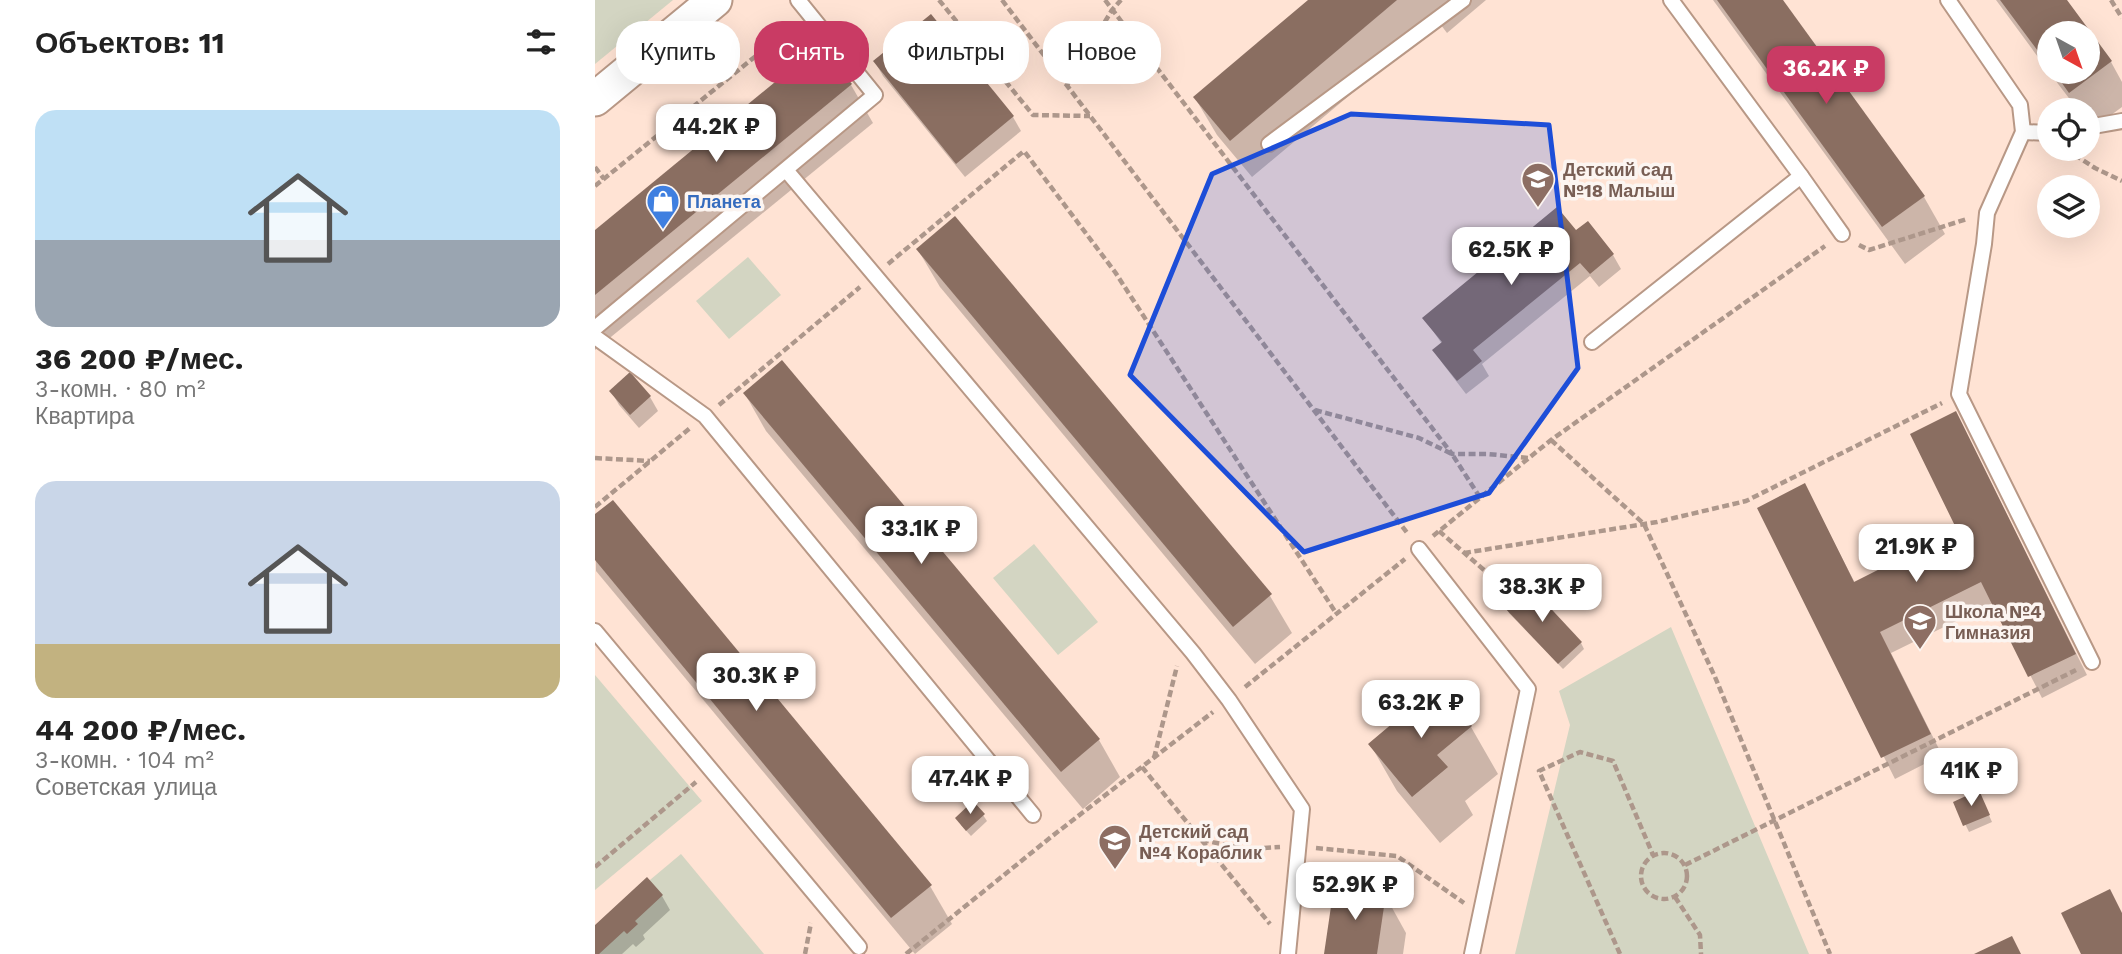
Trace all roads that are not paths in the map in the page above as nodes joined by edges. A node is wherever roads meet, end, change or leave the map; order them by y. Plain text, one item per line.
1 (715, 0) edge
2 (798, 0) edge
3 (1463, 0) edge
4 (1671, 0) edge
5 (1948, 0) edge
6 (595, 99) edge
7 (2122, 121) edge
8 (2100, 125) edge
9 (2024, 132) junction
10 (2037, 133) edge
11 (1269, 144) dead end
12 (786, 170) junction
13 (1801, 176) junction
14 (1842, 234) road end
15 (595, 328) edge
16 (595, 337) edge
17 (1592, 342) dead end
18 (1419, 548) road end
19 (595, 631) edge
20 (2092, 662) road end
21 (1033, 815) dead end
22 (859, 947) dead end
23 (1288, 950) edge
24 (1472, 954) edge

1 - 6 street
2 - 12 lane
3 - 11 lane
4 - 13 lane
5 - 9 lane
7 - 8 lane
9 - 10 lane
9 - 20 lane
12 - 15 lane
12 - 23 lane
13 - 14 lane
13 - 17 lane
16 - 21 lane
18 - 24 lane
19 - 22 lane

